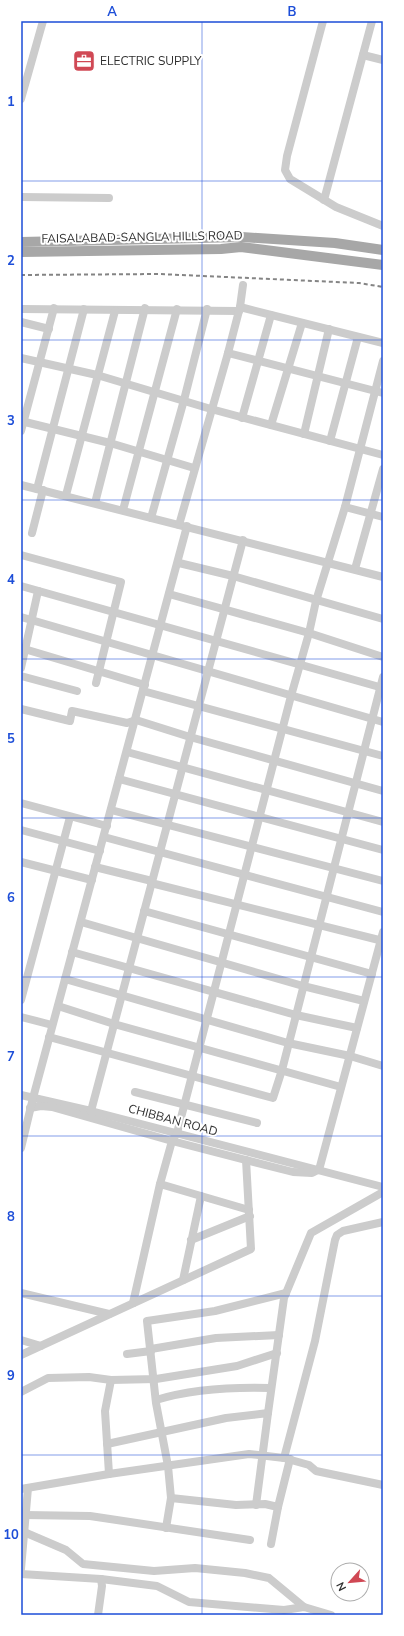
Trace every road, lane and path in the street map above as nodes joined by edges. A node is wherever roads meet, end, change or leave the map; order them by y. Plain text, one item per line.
1 (43, 21) edge
2 (323, 21) edge
3 (372, 21) edge
4 (363, 55) junction
5 (383, 60) edge
6 (21, 99) edge
7 (21, 197) edge
8 (109, 198) dead end
9 (324, 200) junction
10 (383, 226) edge
11 (21, 242) edge
12 (383, 250) edge
13 (21, 252) edge
14 (383, 265) edge
15 (243, 285) dead end
16 (54, 308) junction
17 (145, 308) junction
18 (21, 309) edge
19 (84, 309) junction
20 (177, 309) junction
21 (207, 309) junction
22 (239, 309) junction
23 (115, 311) junction
24 (271, 315) junction
25 (21, 322) edge
26 (302, 322) junction
27 (49, 329) junction
28 (329, 329) junction
29 (358, 337) junction
30 (383, 343) edge
31 (228, 353) junction
32 (21, 358) edge
33 (258, 361) junction
34 (383, 361) edge
35 (40, 362) junction
36 (288, 368) junction
37 (69, 369) junction
38 (97, 375) junction
39 (318, 376) junction
40 (126, 384) junction
41 (345, 384) junction
42 (155, 391) junction
43 (379, 392) edge
44 (184, 400) junction
45 (211, 409) junction
46 (242, 418) junction
47 (22, 421) edge
48 (271, 425) junction
49 (52, 430) junction
50 (21, 431) edge
51 (304, 434) junction
52 (81, 436) junction
53 (330, 441) junction
54 (110, 443) junction
55 (361, 449) junction
56 (139, 451) junction
57 (383, 455) edge
58 (166, 459) junction
59 (194, 468) junction
60 (383, 469) edge
61 (21, 485) edge
62 (40, 489) junction
63 (66, 495) junction
64 (95, 503) junction
65 (345, 507) junction
66 (123, 510) junction
67 (371, 514) junction
68 (383, 517) edge
69 (151, 518) junction
70 (183, 526) junction
71 (32, 533) dead end
72 (243, 540) junction
73 (21, 555) edge
74 (178, 563) junction
75 (328, 563) junction
76 (356, 570) junction
77 (233, 576) junction
78 (383, 576) edge
79 (21, 586) edge
80 (38, 591) junction
81 (169, 594) junction
82 (316, 601) junction
83 (223, 610) junction
84 (113, 611) junction
85 (21, 617) edge
86 (383, 619) edge
87 (32, 620) junction
88 (161, 625) junction
89 (309, 633) junction
90 (216, 640) junction
91 (105, 641) junction
92 (23, 649) edge
93 (152, 657) junction
94 (383, 657) edge
95 (300, 665) junction
96 (21, 668) edge
97 (99, 671) junction
98 (208, 672) junction
99 (21, 676) edge
100 (383, 677) edge
101 (96, 683) dead end
102 (382, 687) edge
103 (144, 688) junction
104 (77, 691) dead end
105 (291, 696) junction
106 (199, 706) junction
107 (21, 709) edge
108 (136, 720) junction
109 (372, 720) junction
110 (383, 722) edge
111 (284, 729) junction
112 (190, 738) junction
113 (364, 751) junction
114 (127, 752) junction
115 (383, 756) edge
116 (275, 761) junction
117 (182, 767) junction
118 (120, 779) junction
119 (356, 783) junction
120 (267, 790) junction
121 (383, 791) edge
122 (175, 794) junction
123 (21, 803) edge
124 (111, 810) junction
125 (348, 812) junction
126 (70, 817) junction
127 (260, 817) junction
128 (383, 822) edge
129 (167, 824) junction
130 (107, 826) junction
131 (21, 830) edge
132 (104, 837) junction
133 (341, 839) junction
134 (64, 842) junction
135 (252, 847) junction
136 (383, 850) edge
137 (100, 851) junction
138 (160, 852) junction
139 (21, 862) edge
140 (95, 867) junction
141 (334, 869) junction
142 (56, 871) junction
143 (245, 875) junction
144 (92, 880) junction
145 (383, 881) edge
146 (152, 882) junction
147 (326, 897) junction
148 (237, 905) junction
149 (144, 911) junction
150 (383, 912) edge
151 (81, 922) junction
152 (319, 926) junction
153 (383, 932) edge
154 (229, 935) junction
155 (137, 938) junction
156 (382, 941) edge
157 (72, 952) junction
158 (310, 958) junction
159 (222, 962) junction
160 (129, 968) junction
161 (372, 974) junction
162 (65, 979) junction
163 (303, 986) junction
164 (214, 991) junction
165 (121, 996) junction
166 (21, 1000) edge
167 (364, 1001) junction
168 (58, 1006) junction
169 (296, 1015) junction
170 (21, 1017) edge
171 (206, 1020) junction
172 (114, 1024) junction
173 (52, 1025) junction
174 (357, 1028) junction
175 (49, 1037) junction
176 (288, 1043) junction
177 (199, 1047) junction
178 (106, 1052) junction
179 (350, 1056) junction
180 (383, 1066) edge
181 (282, 1070) junction
182 (192, 1076) junction
183 (341, 1087) junction
184 (135, 1092) dead end
185 (21, 1095) edge
186 (33, 1098) junction
187 (184, 1104) junction
188 (30, 1108) junction
189 (91, 1111) junction
190 (257, 1123) dead end
191 (177, 1133) junction
192 (172, 1141) junction
193 (21, 1148) edge
194 (246, 1160) junction
195 (319, 1170) junction
196 (160, 1184) junction
197 (383, 1187) edge
198 (383, 1192) edge
199 (201, 1196) junction
200 (250, 1213) junction
201 (383, 1222) edge
202 (192, 1240) junction
203 (183, 1280) junction
204 (21, 1293) edge
205 (286, 1293) junction
206 (133, 1303) junction
207 (109, 1314) junction
208 (279, 1335) junction
209 (21, 1340) edge
210 (40, 1346) junction
211 (151, 1350) junction
212 (277, 1353) junction
213 (127, 1354) dead end
214 (21, 1355) edge
215 (153, 1379) junction
216 (111, 1380) junction
217 (270, 1388) junction
218 (21, 1392) edge
219 (156, 1400) junction
220 (268, 1413) junction
221 (162, 1432) junction
222 (107, 1444) junction
223 (263, 1455) junction
224 (287, 1458) junction
225 (168, 1466) junction
226 (109, 1474) junction
227 (383, 1486) edge
228 (24, 1489) edge
229 (171, 1498) junction
230 (256, 1505) junction
231 (278, 1506) junction
232 (26, 1515) junction
233 (166, 1528) junction
234 (24, 1532) junction
235 (250, 1540) dead end
236 (271, 1544) dead end
237 (83, 1564) junction
238 (21, 1565) edge
239 (21, 1574) edge
240 (81, 1578) junction
241 (101, 1579) junction
242 (304, 1608) junction
243 (243, 1611) edge
244 (98, 1615) edge
245 (331, 1615) edge

1 - 6 street
2 - 9 street
3 - 4 street
4 - 5 street
4 - 9 street
7 - 8 street
9 - 10 street
11 - 12 main road, FAISALABAD-SANGLA HILLS ROAD
13 - 14 main road, FAISALABAD-SANGLA HILLS ROAD
15 - 22 street
16 - 18 street
16 - 19 street
16 - 27 street
17 - 20 street
17 - 23 street
17 - 40 street
19 - 23 street
19 - 37 street
20 - 21 street
20 - 42 street
21 - 22 street
21 - 44 street
22 - 24 street
22 - 31 street
23 - 38 street
24 - 26 street
24 - 33 street
25 - 27 street
26 - 28 street
26 - 36 street
27 - 35 street
28 - 29 street
28 - 39 street
29 - 30 street
29 - 41 street
31 - 33 street
31 - 45 street
32 - 35 street
33 - 36 street
33 - 46 street
34 - 43 street
35 - 37 street
35 - 47 street
36 - 39 street
36 - 48 street
37 - 38 street
37 - 49 street
38 - 40 street
38 - 52 street
39 - 41 street
39 - 51 street
40 - 42 street
40 - 54 street
41 - 43 street
41 - 53 street
42 - 44 street
42 - 56 street
43 - 55 street
44 - 45 street
44 - 58 street
45 - 46 street
45 - 59 street
46 - 48 street
47 - 49 street
47 - 50 street
48 - 51 street
49 - 52 street
49 - 62 street
51 - 53 street
52 - 54 street
52 - 63 street
53 - 55 street
54 - 56 street
54 - 64 street
55 - 57 street
55 - 65 street
56 - 58 street
56 - 66 street
58 - 59 street
58 - 69 street
59 - 70 street
60 - 67 street
61 - 62 street
62 - 63 street
62 - 71 street
63 - 64 street
64 - 66 street
65 - 67 street
65 - 75 street
66 - 69 street
67 - 68 street
67 - 76 street
69 - 70 street
70 - 72 street
70 - 74 street
72 - 75 street
72 - 77 street
73 - 84 street
74 - 77 street
74 - 81 street
75 - 76 street
75 - 82 street
76 - 78 street
77 - 82 street
77 - 83 street
79 - 80 street
80 - 84 street
80 - 87 street
81 - 83 street
81 - 88 street
82 - 86 street
82 - 89 street
83 - 89 street
83 - 90 street
84 - 88 street
84 - 91 street
85 - 87 street
87 - 91 street
87 - 92 street
88 - 90 street
88 - 93 street
89 - 94 street
89 - 95 street
90 - 95 street
90 - 98 street
91 - 93 street
91 - 97 street
92 - 96 street
92 - 97 street
93 - 98 street
93 - 103 street
95 - 102 street
95 - 105 street
97 - 101 street
97 - 103 street
98 - 105 street
98 - 106 street
99 - 104 street
100 - 102 street
102 - 109 street
103 - 106 street
103 - 108 street
105 - 109 street
105 - 111 street
106 - 111 street
106 - 112 street
107 - 108 street
108 - 112 street
108 - 114 street
109 - 110 street
109 - 113 street
111 - 113 street
111 - 116 street
112 - 116 street
112 - 117 street
113 - 115 street
113 - 119 street
114 - 117 street
114 - 118 street
116 - 119 street
116 - 120 street
117 - 120 street
117 - 122 street
118 - 122 street
118 - 124 street
119 - 121 street
119 - 125 street
120 - 125 street
120 - 127 street
122 - 127 street
122 - 129 street
123 - 126 street
124 - 129 street
124 - 130 street
125 - 128 street
125 - 133 street
126 - 130 street
126 - 134 street
127 - 133 street
127 - 135 street
129 - 135 street
129 - 138 street
130 - 132 street
131 - 134 street
132 - 137 street
132 - 138 street
133 - 136 street
133 - 141 street
134 - 137 street
134 - 142 street
135 - 141 street
135 - 143 street
137 - 140 street
138 - 143 street
138 - 146 street
139 - 142 street
140 - 144 street
140 - 146 street
141 - 145 street
141 - 147 street
142 - 144 street
142 - 166 street
143 - 147 street
143 - 148 street
144 - 151 street
146 - 148 street
146 - 149 street
147 - 150 street
147 - 152 street
148 - 152 street
148 - 154 street
149 - 154 street
149 - 155 street
151 - 155 street
151 - 157 street
152 - 156 street
152 - 158 street
153 - 156 street
154 - 158 street
154 - 159 street
155 - 159 street
155 - 160 street
156 - 161 street
157 - 160 street
157 - 162 street
158 - 161 street
158 - 163 street
159 - 163 street
159 - 164 street
160 - 164 street
160 - 165 street
161 - 167 street
162 - 165 street
162 - 168 street
163 - 167 street
163 - 169 street
164 - 169 street
164 - 171 street
165 - 171 street
165 - 172 street
167 - 174 street
168 - 172 street
168 - 173 street
169 - 174 street
169 - 176 street
170 - 173 street
171 - 176 street
171 - 177 street
172 - 177 street
172 - 178 street
173 - 175 street
174 - 179 street
175 - 178 street
175 - 186 street
176 - 179 street
176 - 181 street
177 - 181 street
177 - 182 street
178 - 182 street
178 - 189 street
179 - 180 street
179 - 183 street
181 - 182 street
181 - 183 street
182 - 187 street
183 - 195 street
184 - 187 street
185 - 186 street, CHIBBAN ROAD
186 - 188 street
186 - 189 street, CHIBBAN ROAD
187 - 190 street
187 - 191 street
188 - 192 street, CHIBBAN ROAD
188 - 193 street
189 - 191 street, CHIBBAN ROAD
191 - 192 street
191 - 195 street, CHIBBAN ROAD
192 - 194 street, CHIBBAN ROAD
192 - 196 street
194 - 195 street, CHIBBAN ROAD
194 - 200 street
195 - 197 street, CHIBBAN ROAD
196 - 199 street
196 - 206 street
198 - 205 street
199 - 200 street
199 - 202 street
200 - 202 street
200 - 203 street
201 - 224 street
202 - 203 street
203 - 206 street
204 - 207 street
205 - 208 street
205 - 211 street
206 - 207 street
207 - 210 street
208 - 211 street
208 - 212 street
209 - 210 street
210 - 214 street
211 - 213 street
211 - 215 street
212 - 215 street
212 - 217 street
215 - 216 street
215 - 219 street
216 - 218 street
216 - 222 street
217 - 219 street
217 - 220 street
219 - 221 street
220 - 221 street
220 - 223 street
221 - 222 street
221 - 225 street
222 - 226 street
223 - 224 street
223 - 225 street
223 - 230 street
224 - 227 street
224 - 231 street
225 - 226 street
225 - 229 street
226 - 228 street
228 - 232 street
229 - 230 street
229 - 233 street
230 - 231 street
231 - 236 street
232 - 233 street
232 - 234 street
233 - 235 street
234 - 237 street
234 - 238 street
237 - 240 street
237 - 242 street
239 - 240 street
240 - 241 street
241 - 243 street
241 - 244 street
242 - 243 street
242 - 245 street

